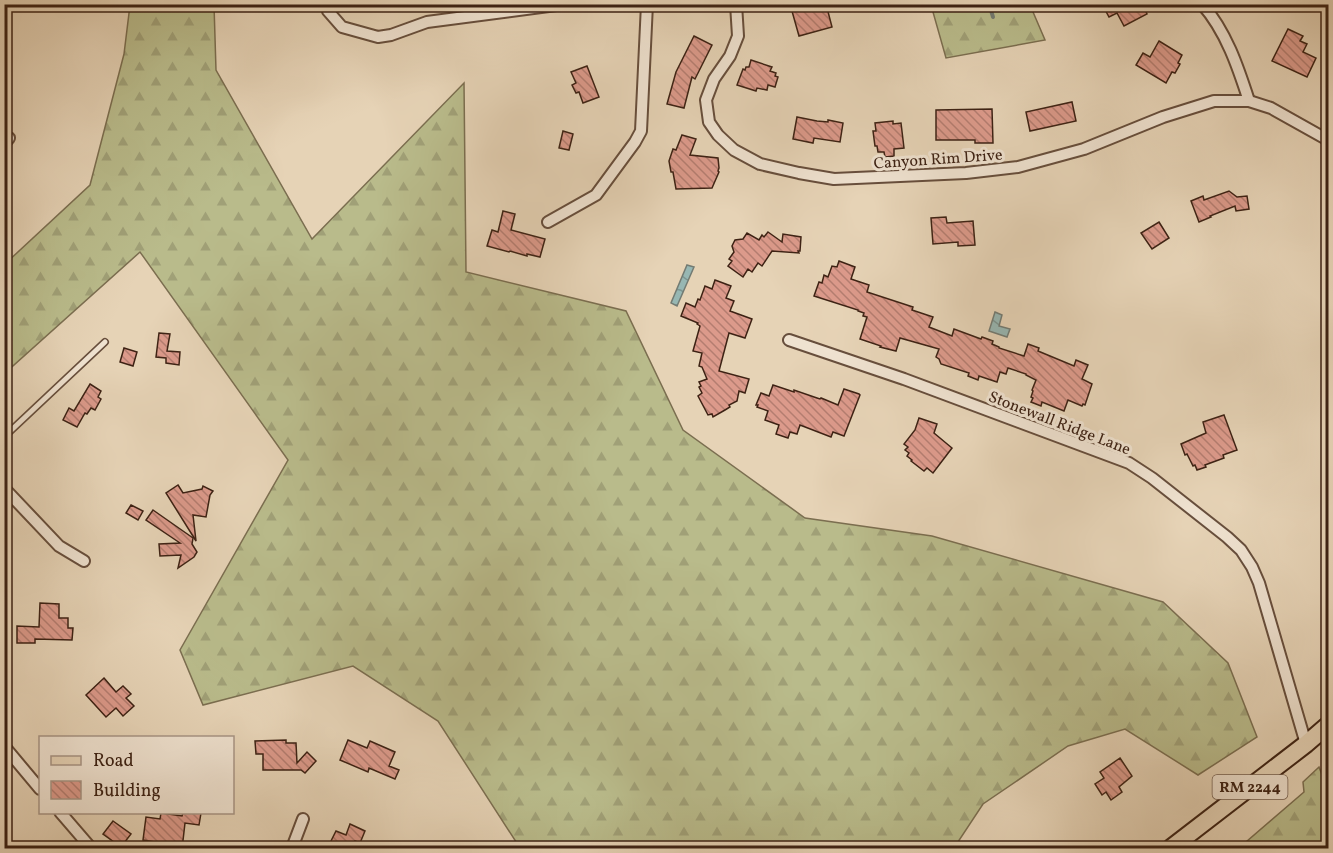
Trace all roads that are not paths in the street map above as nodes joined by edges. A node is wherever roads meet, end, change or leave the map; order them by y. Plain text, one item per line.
1 (327, 4) edge
2 (564, 4) edge
3 (646, 4) edge
4 (1202, 4) edge
5 (734, 5) edge
6 (1249, 101) junction
7 (1329, 140) edge
8 (548, 222) dead end
9 (789, 340) dead end
10 (105, 342) dead end
11 (4, 437) edge
12 (4, 489) edge
13 (84, 561) dead end
14 (1329, 725) edge
15 (1306, 744) junction
16 (4, 746) edge
17 (39, 788) edge
18 (61, 814) edge
19 (303, 819) dead end
20 (91, 849) edge
21 (292, 849) edge
22 (1171, 849) edge

1 - 2 street
3 - 8 street
4 - 6 street
5 - 6 street, Canyon Rim Drive
6 - 7 street, Canyon Rim Drive
9 - 15 street, Stonewall Ridge Lane
10 - 11 lane
12 - 13 street
14 - 15 main road, RM 2244
15 - 22 main road, RM 2244
16 - 17 street
18 - 20 street
19 - 21 street

